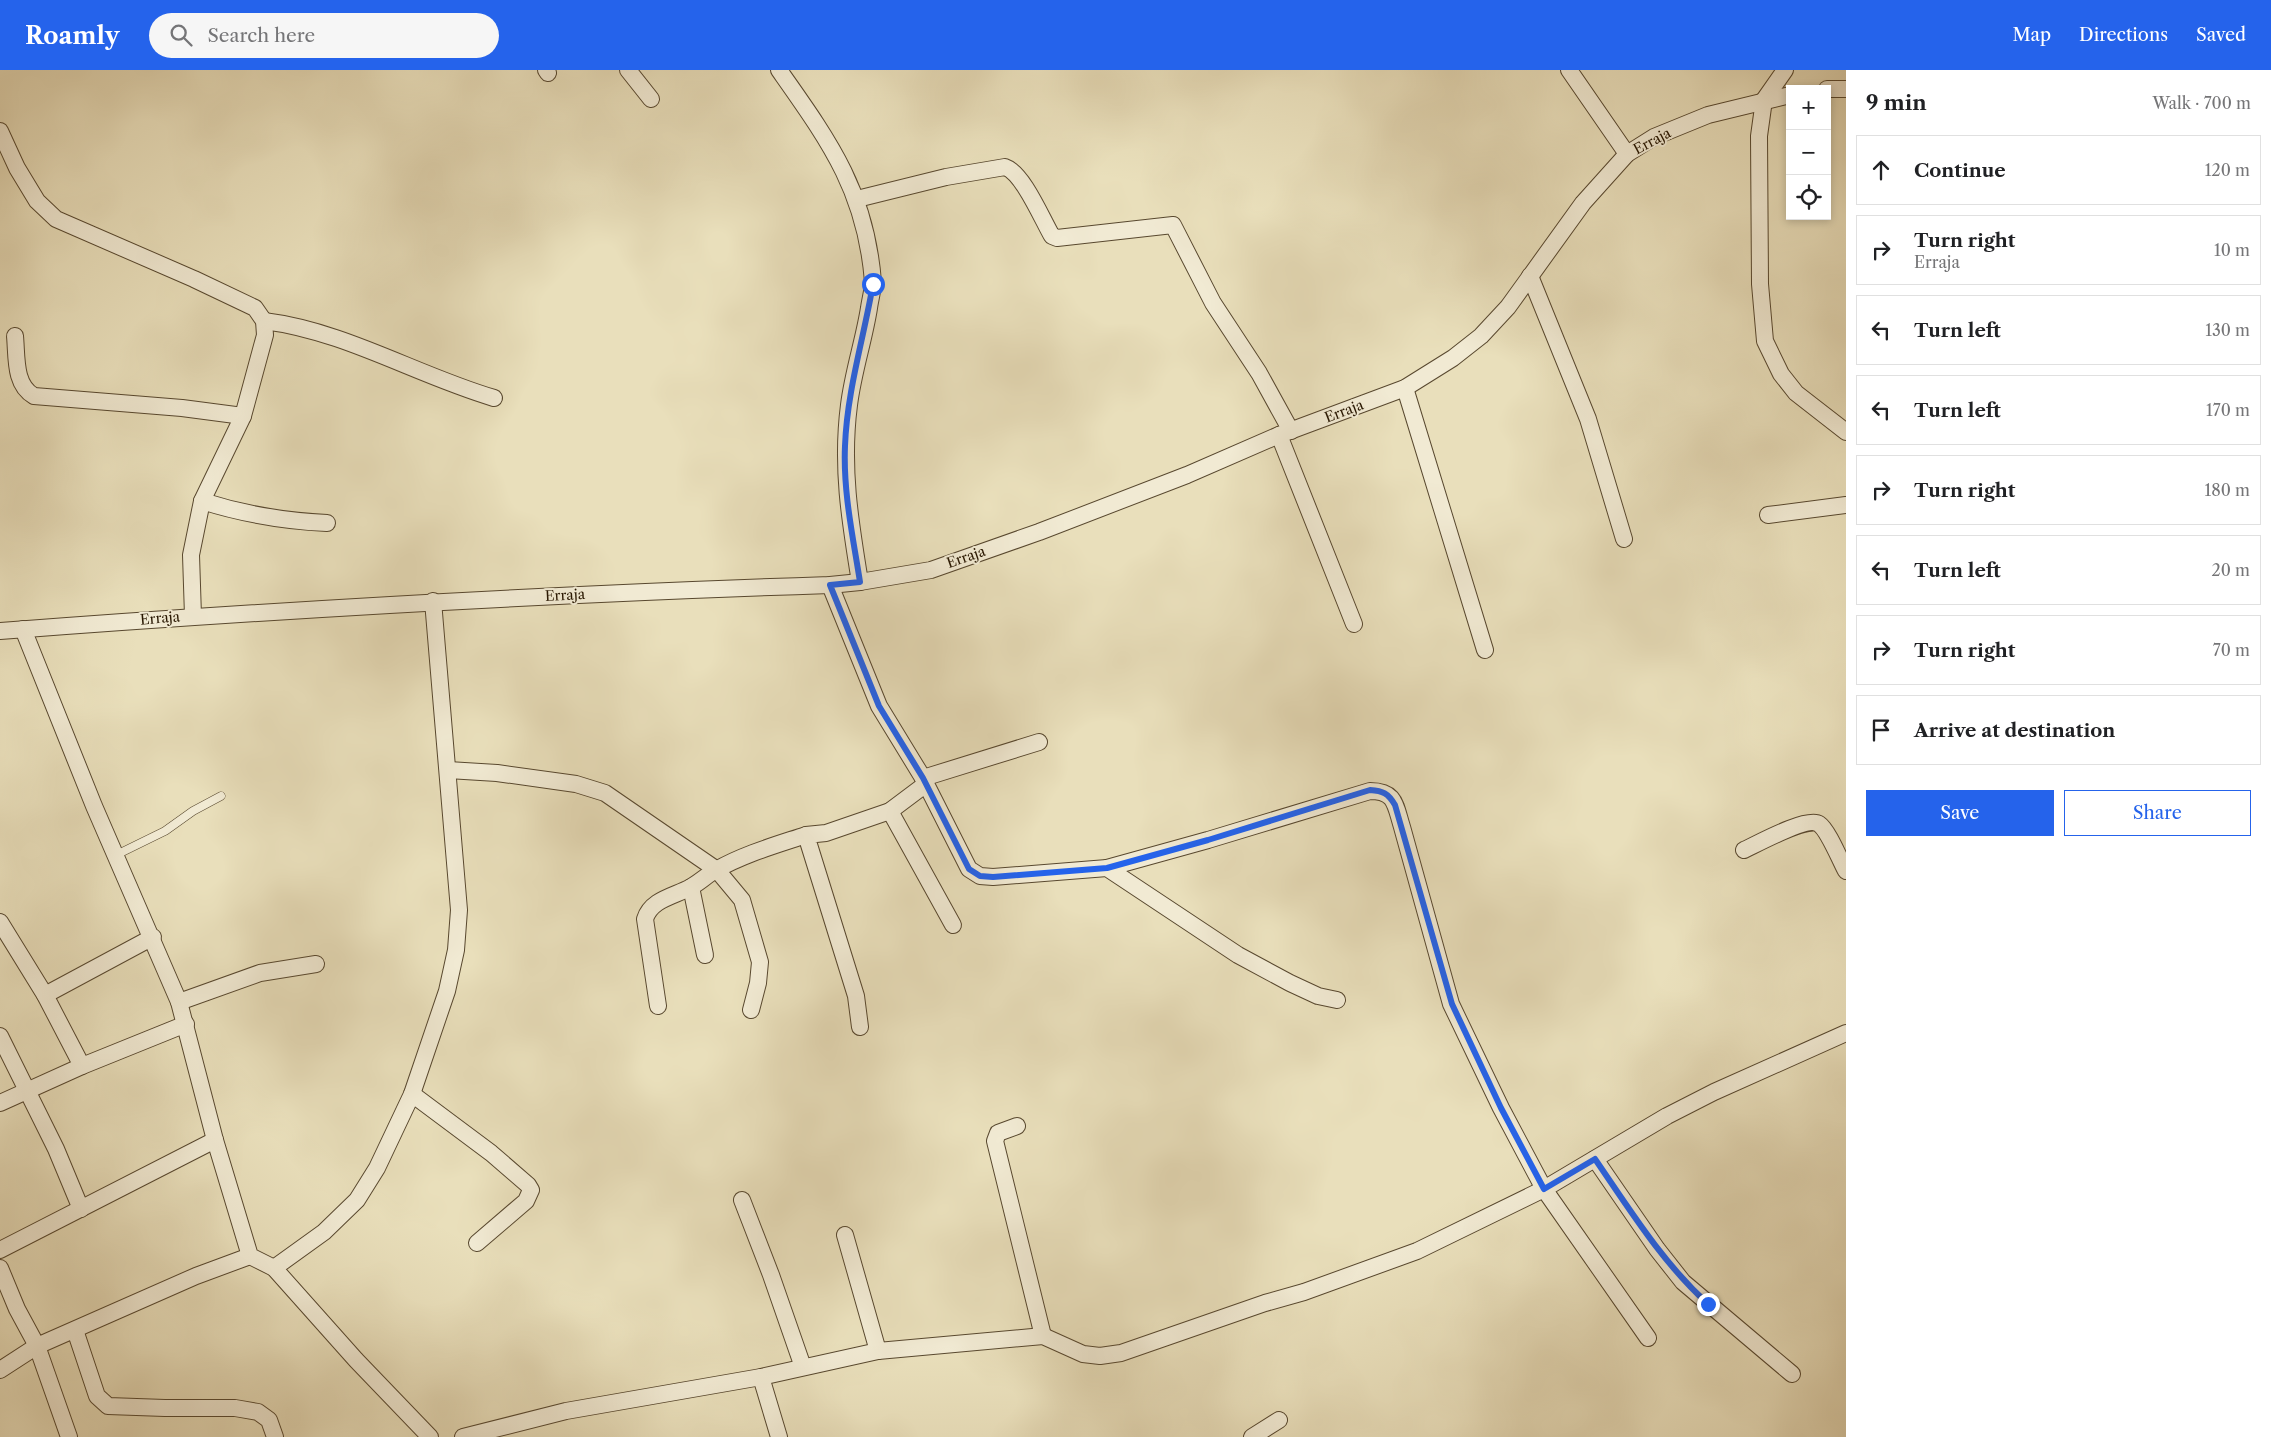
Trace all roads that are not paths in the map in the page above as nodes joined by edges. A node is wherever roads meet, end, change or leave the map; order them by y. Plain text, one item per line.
1 (628, 70) edge
2 (778, 70) edge
3 (1569, 70) edge
4 (1785, 70) edge
5 (1831, 89) edge
6 (1846, 89) edge
7 (1786, 97) edge
8 (651, 99) dead end
9 (1764, 100) junction
10 (0, 131) edge
11 (1627, 154) junction
12 (857, 199) junction
13 (1530, 276) junction
14 (264, 321) junction
15 (15, 336) dead end
16 (1405, 388) junction
17 (494, 398) dead end
18 (243, 416) junction
19 (1846, 432) edge
20 (1285, 433) junction
21 (202, 501) junction
22 (1846, 505) edge
23 (1768, 515) dead end
24 (327, 523) dead end
25 (1624, 539) dead end
26 (860, 582) junction
27 (830, 585) junction
28 (433, 601) junction
29 (192, 616) junction
30 (1354, 624) dead end
31 (23, 630) junction
32 (0, 631) edge
33 (1485, 650) dead end
34 (1039, 742) dead end
35 (448, 770) junction
36 (924, 781) junction
37 (221, 796) dead end
38 (890, 811) junction
39 (806, 835) junction
40 (1744, 850) dead end
41 (116, 855) junction
42 (1107, 868) junction
43 (717, 870) junction
44 (1846, 871) edge
45 (691, 887) junction
46 (0, 922) edge
47 (953, 925) dead end
48 (153, 938) junction
49 (705, 955) dead end
50 (316, 964) dead end
51 (45, 995) junction
52 (1337, 1000) dead end
53 (179, 1002) junction
54 (658, 1006) dead end
55 (751, 1010) dead end
56 (186, 1024) junction
57 (860, 1028) dead end
58 (1846, 1033) edge
59 (0, 1036) edge
60 (82, 1066) junction
61 (28, 1091) junction
62 (412, 1094) junction
63 (0, 1103) edge
64 (1016, 1126) dead end
65 (215, 1140) junction
66 (1595, 1159) junction
67 (1544, 1189) junction
68 (742, 1200) dead end
69 (81, 1209) junction
70 (845, 1236) dead end
71 (477, 1243) dead end
72 (0, 1250) edge
73 (250, 1256) junction
74 (0, 1268) edge
75 (274, 1268) junction
76 (75, 1330) junction
77 (1043, 1336) junction
78 (1648, 1338) dead end
79 (37, 1346) junction
80 (878, 1351) junction
81 (803, 1366) junction
82 (0, 1370) edge
83 (1792, 1374) dead end
84 (760, 1377) junction
85 (1279, 1420) dead end
86 (70, 1437) edge
87 (274, 1437) edge
88 (430, 1437) edge
89 (463, 1437) edge
90 (779, 1437) edge
91 (1252, 1437) edge

1 - 8 street
2 - 12 street
3 - 11 street
4 - 9 street
5 - 6 street
7 - 9 street, Erraja
9 - 11 street, Erraja
9 - 19 street
10 - 14 street
11 - 13 street, Erraja
12 - 20 street
12 - 26 street
13 - 16 street, Erraja
13 - 25 street
14 - 17 street
14 - 18 street
15 - 18 street
16 - 20 street, Erraja
16 - 33 street
18 - 21 street
20 - 26 street, Erraja
20 - 30 street
21 - 24 street
21 - 29 street
22 - 23 street
26 - 27 street, Erraja
27 - 28 street, Erraja
27 - 36 street
28 - 29 street, Erraja
28 - 35 street
29 - 31 street, Erraja
31 - 32 street, Erraja
31 - 41 street
34 - 36 street
35 - 43 street
35 - 62 street
36 - 38 street
36 - 42 street
37 - 41 lane
38 - 39 street
38 - 47 street
39 - 43 street
39 - 57 street
40 - 44 street
41 - 48 street
42 - 52 street
42 - 67 street
43 - 45 street
43 - 55 street
45 - 49 street
45 - 54 street
46 - 51 street
48 - 51 street
48 - 53 street
50 - 53 street
51 - 60 street
53 - 56 street
56 - 60 street
56 - 65 street
58 - 66 street
59 - 61 street
60 - 61 street
61 - 63 street
61 - 69 street
62 - 71 street
62 - 75 street
64 - 77 street
65 - 69 street
65 - 73 street
66 - 67 street
66 - 83 street
67 - 77 street
67 - 78 street
68 - 81 street
69 - 72 street
70 - 80 street
73 - 75 street
73 - 76 street
74 - 79 street
75 - 88 street
76 - 79 street
76 - 87 street
77 - 80 street
79 - 82 street
79 - 86 street
80 - 81 street
81 - 84 street
84 - 89 street
84 - 90 street
85 - 91 street

